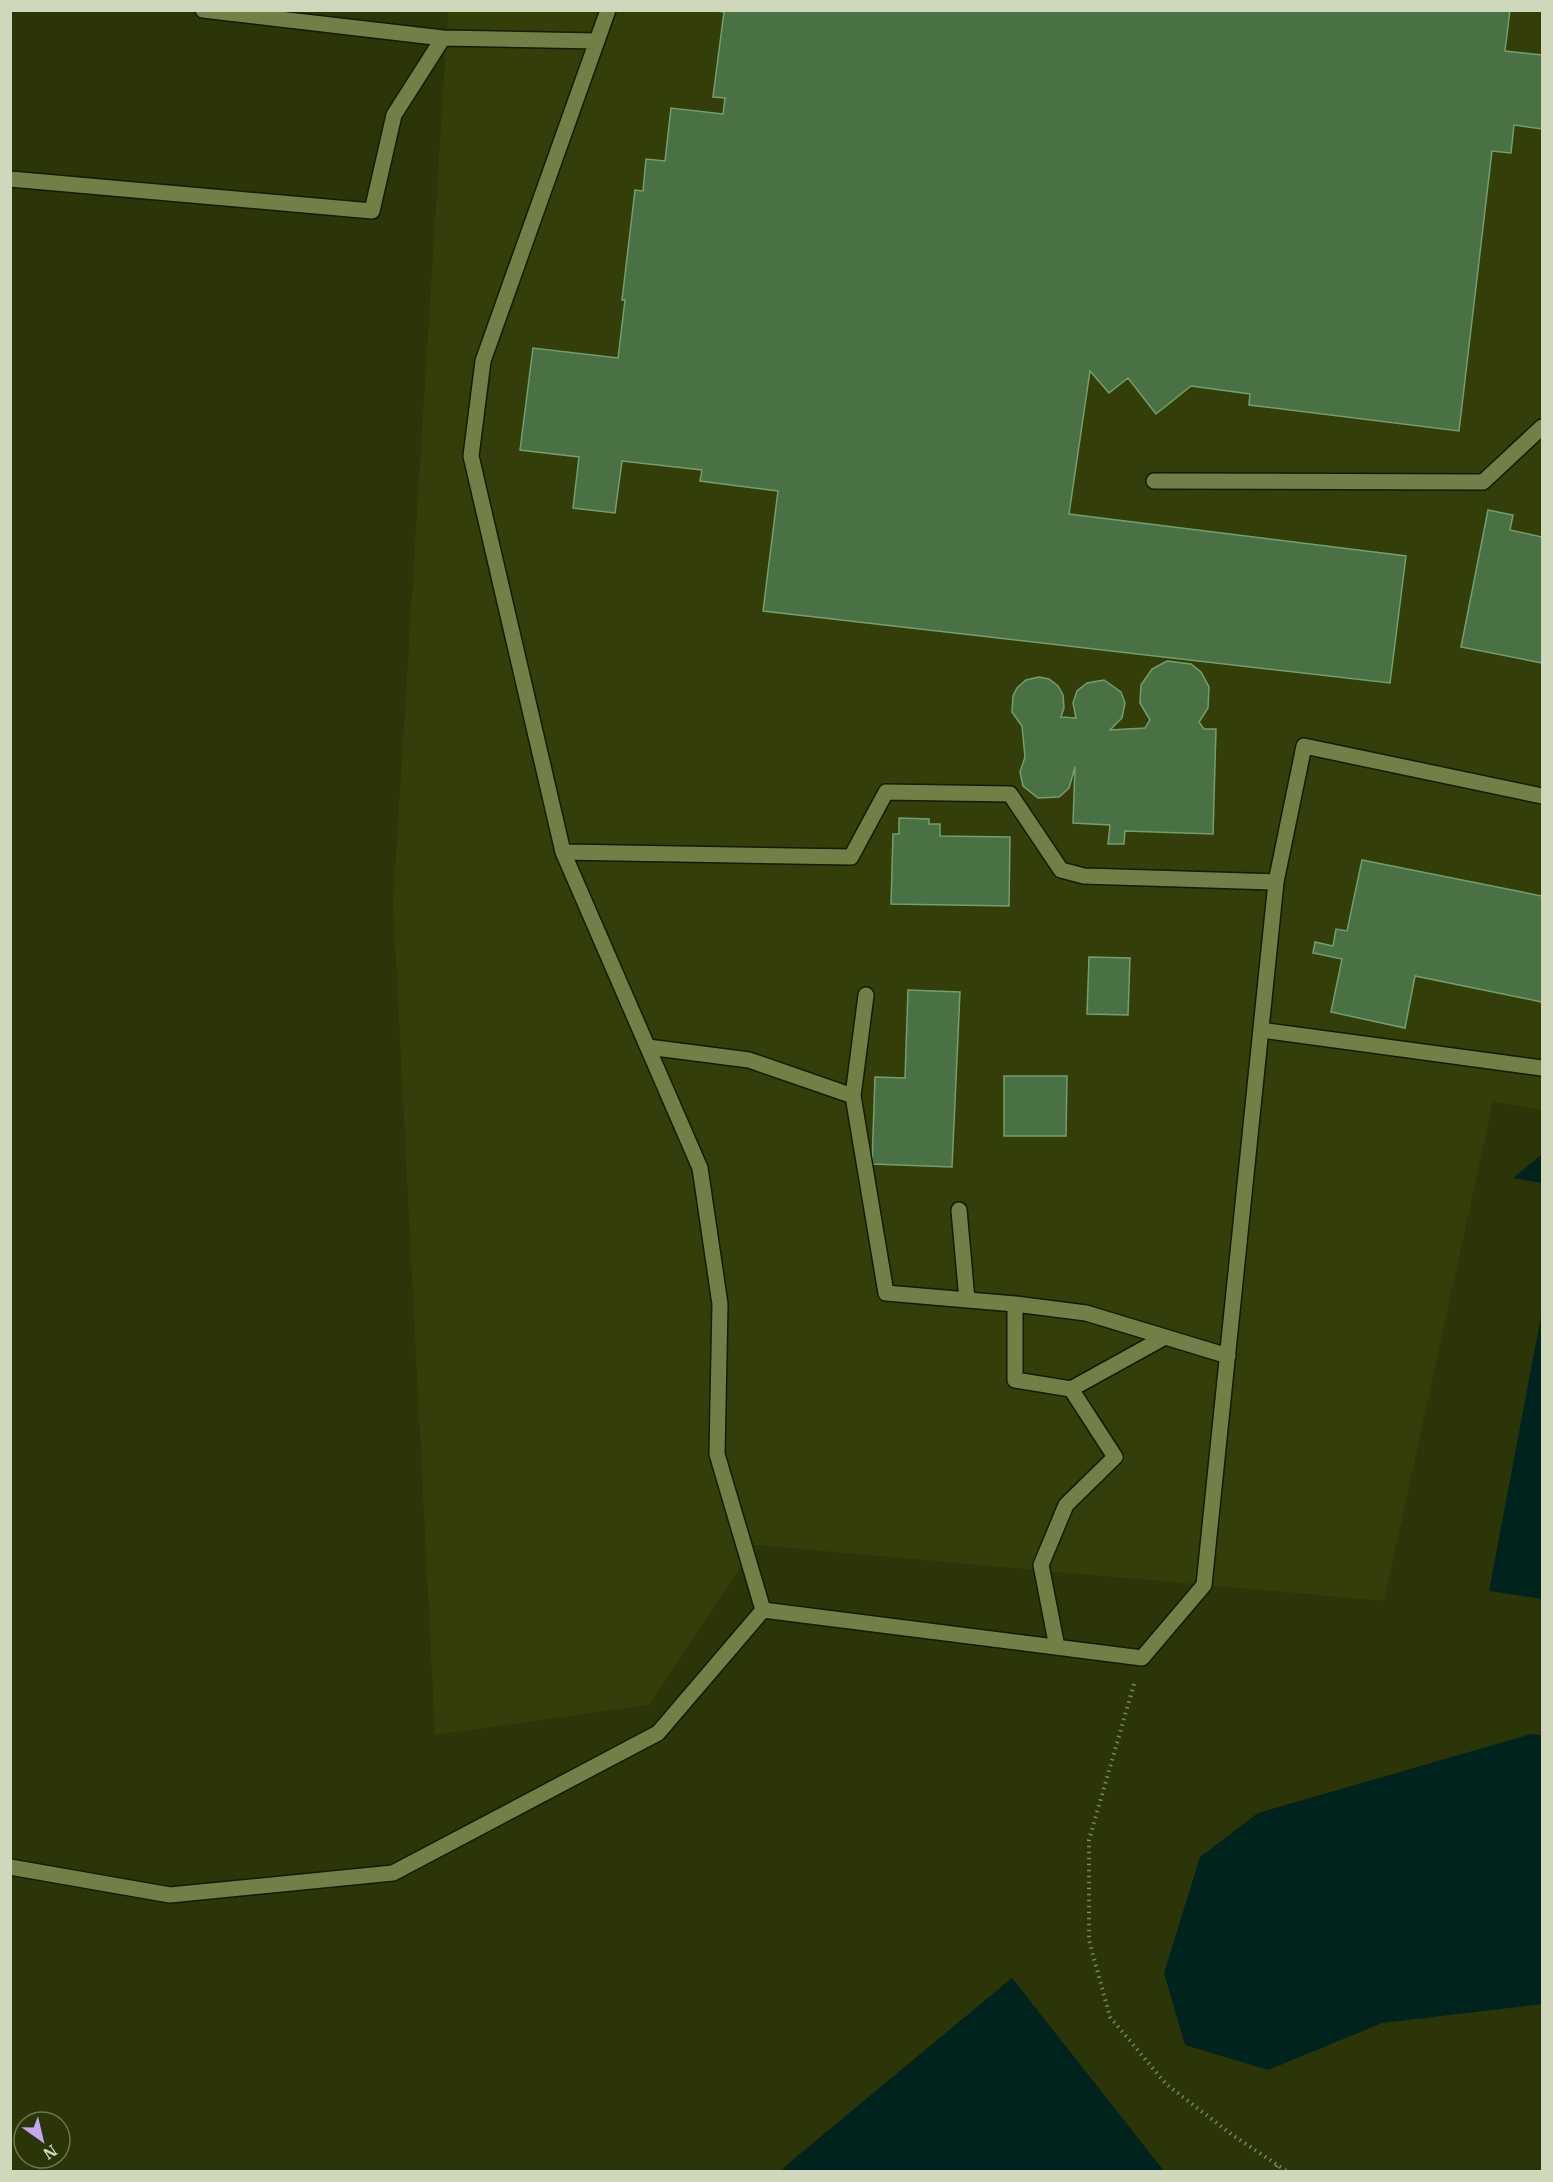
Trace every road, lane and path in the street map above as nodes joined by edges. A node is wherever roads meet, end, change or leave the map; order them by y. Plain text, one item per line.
1 (203, 10) edge
2 (608, 10) edge
3 (443, 38) junction
4 (597, 41) junction
5 (10, 179) edge
6 (1542, 428) edge
7 (1154, 481) dead end
8 (1542, 796) edge
9 (562, 852) junction
10 (1276, 882) junction
11 (866, 995) dead end
12 (1261, 1030) junction
13 (648, 1047) junction
14 (1542, 1068) edge
15 (853, 1096) junction
16 (959, 1210) dead end
17 (967, 1300) junction
18 (1015, 1304) junction
19 (1165, 1337) junction
20 (1227, 1356) junction
21 (1071, 1389) junction
22 (763, 1610) junction
23 (1057, 1647) junction
24 (1142, 1658) junction
25 (10, 1868) edge
26 (1278, 2164) junction
27 (1273, 2172) edge
28 (1288, 2172) edge

1 - 3 lane
2 - 4 lane
3 - 4 lane
3 - 5 lane
4 - 9 lane
6 - 7 lane
8 - 10 lane
9 - 10 lane
9 - 13 lane
10 - 12 lane
11 - 15 lane
12 - 14 lane
12 - 20 lane
13 - 15 lane
13 - 22 lane
15 - 17 lane
16 - 17 lane
17 - 18 lane
18 - 19 lane
18 - 21 lane
19 - 20 lane
19 - 21 lane
20 - 24 lane
21 - 23 lane
22 - 23 lane
22 - 25 lane
23 - 24 lane
24 - 26 path
26 - 27 path
26 - 28 path

